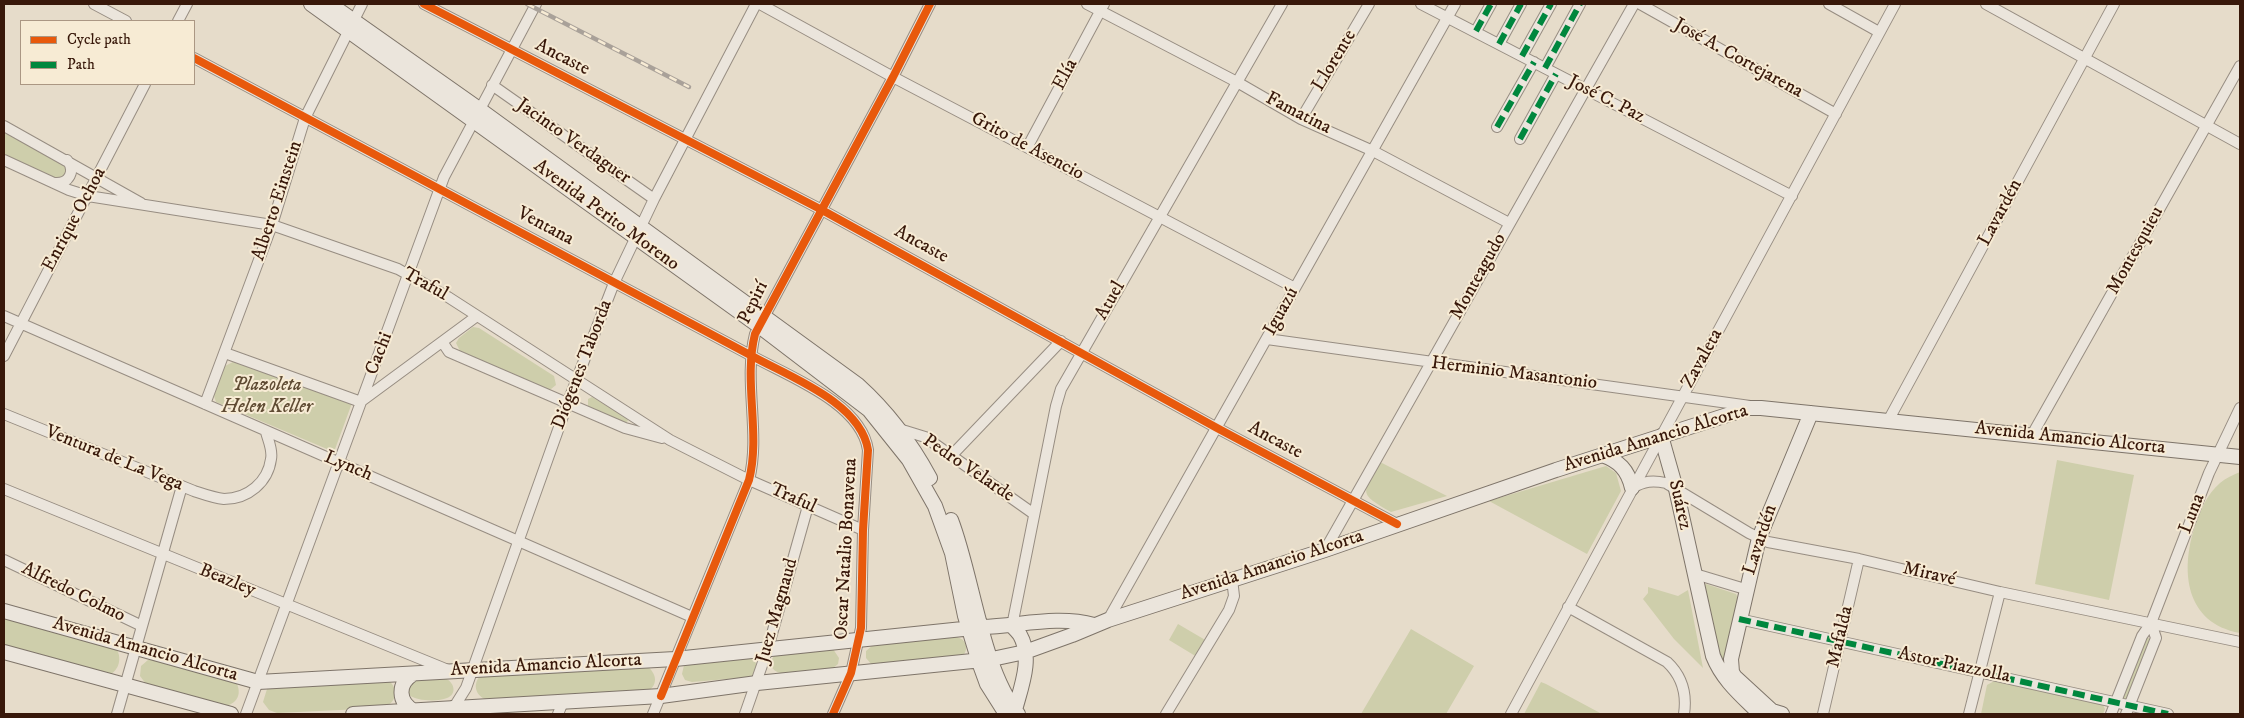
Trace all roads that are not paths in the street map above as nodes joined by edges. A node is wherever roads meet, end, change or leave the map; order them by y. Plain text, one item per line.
1 (94, 4) edge
2 (187, 4) edge
3 (311, 4) edge
4 (330, 4) edge
5 (362, 4) edge
6 (424, 4) edge
7 (536, 4) edge
8 (758, 4) edge
9 (930, 4) edge
10 (1087, 4) edge
11 (1282, 4) edge
12 (1369, 4) edge
13 (1421, 4) edge
14 (1455, 4) edge
15 (1491, 4) edge
16 (1521, 4) edge
17 (1551, 4) edge
18 (1580, 4) edge
19 (1634, 4) edge
20 (1640, 4) edge
21 (1829, 4) edge
22 (1895, 4) edge
23 (1986, 4) edge
24 (2114, 4) edge
25 (1102, 7) edge
26 (1448, 17) junction
27 (124, 20) edge
28 (179, 20) edge
29 (351, 26) junction
30 (1476, 31) junction
31 (1879, 32) junction
32 (1499, 44) junction
33 (513, 51) junction
34 (1522, 56) junction
35 (2086, 57) junction
36 (195, 59) edge
37 (1534, 62) junction
38 (2240, 66) edge
39 (1545, 68) junction
40 (1556, 74) junction
41 (893, 77) junction
42 (1237, 82) junction
43 (145, 85) edge
44 (492, 85) junction
45 (1586, 90) junction
46 (1836, 114) junction
47 (476, 115) junction
48 (305, 118) junction
49 (1301, 119) junction
50 (2207, 124) junction
51 (4, 126) edge
52 (1497, 127) dead end
53 (1520, 139) dead end
54 (685, 140) junction
55 (2240, 144) edge
56 (1028, 146) junction
57 (1373, 151) junction
58 (4, 160) edge
59 (67, 160) junction
60 (98, 177) junction
61 (55, 183) junction
62 (440, 190) junction
63 (88, 196) junction
64 (1792, 196) junction
65 (654, 199) junction
66 (148, 207) junction
67 (822, 210) junction
68 (1159, 217) junction
69 (1509, 223) junction
70 (272, 225) junction
71 (637, 232) junction
72 (409, 275) junction
73 (614, 283) junction
74 (1295, 288) junction
75 (4, 316) edge
76 (477, 316) junction
77 (761, 321) junction
78 (20, 323) junction
79 (1268, 339) junction
80 (1061, 341) junction
81 (443, 343) junction
82 (1082, 352) junction
83 (225, 353) junction
84 (4, 356) edge
85 (752, 356) junction
86 (1430, 363) junction
87 (576, 380) junction
88 (1683, 396) junction
89 (361, 402) junction
90 (568, 402) junction
91 (205, 404) junction
92 (1761, 408) junction
93 (2240, 408) edge
94 (1811, 413) junction
95 (4, 414) edge
96 (1888, 421) junction
97 (1217, 428) junction
98 (266, 432) junction
99 (896, 433) junction
100 (2032, 435) junction
101 (1661, 436) junction
102 (670, 440) junction
103 (867, 440) joint
104 (2217, 454) junction
105 (952, 455) junction
106 (1602, 455) junction
107 (2240, 457) edge
108 (338, 462) junction
109 (750, 480) junction
110 (182, 486) junction
111 (1632, 488) junction
112 (4, 489) edge
113 (1676, 489) junction
114 (1352, 500) junction
115 (808, 506) junction
116 (1034, 514) junction
117 (1397, 524) junction
118 (863, 530) junction
119 (1759, 538) junction
120 (518, 541) junction
121 (1325, 550) junction
122 (162, 555) junction
123 (1859, 559) junction
124 (4, 560) edge
125 (1695, 574) junction
126 (1232, 579) junction
127 (1745, 589) junction
128 (2000, 592) junction
129 (287, 605) junction
130 (1568, 607) junction
131 (4, 611) edge
132 (692, 617) junction
133 (1739, 619) junction
134 (1108, 620) junction
135 (2151, 623) junction
136 (1094, 625) junction
137 (142, 626) junction
138 (1012, 626) junction
139 (975, 628) junction
140 (860, 641) junction
141 (1840, 641) junction
142 (2240, 642) edge
143 (136, 647) junction
144 (768, 648) junction
145 (4, 652) edge
146 (1025, 652) junction
147 (675, 659) junction
148 (985, 661) junction
149 (471, 670) junction
150 (1979, 671) junction
151 (451, 672) junction
152 (850, 673) junction
153 (414, 674) junction
154 (258, 682) junction
155 (757, 683) junction
156 (126, 685) junction
157 (661, 696) junction
158 (2116, 702) junction
159 (560, 708) edge
160 (2128, 709) edge
161 (448, 710) junction
162 (414, 712) junction
163 (1014, 713) edge
164 (117, 714) edge
165 (231, 714) edge
166 (246, 714) edge
167 (353, 714) edge
168 (653, 714) edge
169 (745, 714) edge
170 (833, 714) edge
171 (1166, 714) edge
172 (1511, 714) edge
173 (1684, 714) edge
174 (1760, 714) edge
175 (1782, 714) edge
176 (1823, 714) edge
177 (1969, 714) edge
178 (2111, 714) edge
179 (2168, 714) edge

1 - 27 street
2 - 28 street
3 - 29 main road, Avenida Perito Moreno
4 - 29 main road, Avenida Perito Moreno
5 - 29 street, Alberto Einstein
6 - 33 street, Ancaste
7 - 33 street, Cachi
8 - 41 street, Grito de Asencio
8 - 54 street, Diógenes Taborda
9 - 41 street, Pepirí
10 - 25 street, Famatina
11 - 42 street, Atuel
12 - 49 street, Llorente
13 - 26 street, José C. Paz
14 - 26 street, Iguazú
15 - 30 street
16 - 32 street
17 - 34 street
18 - 39 street
19 - 45 street, Monteagudo
20 - 46 street, José A. Cortejarena
21 - 31 street
22 - 31 street, Zavaleta
23 - 35 street
24 - 35 street, Lavardén
25 - 42 street, Famatina
25 - 56 street, Elía
26 - 30 street, José C. Paz
26 - 57 street, Iguazú
29 - 47 main road, Avenida Perito Moreno
29 - 48 street, Alberto Einstein
30 - 32 street, José C. Paz
31 - 46 street, Zavaleta
32 - 34 street, José C. Paz
33 - 44 street, Cachi
33 - 54 street, Ancaste
34 - 37 street, José C. Paz
35 - 50 street
35 - 96 street, Lavardén
36 - 48 street, Ventana
37 - 39 street, José C. Paz
37 - 52 street
38 - 50 street, Montesquieu
39 - 40 street, José C. Paz
40 - 45 street, José C. Paz
40 - 53 street
41 - 56 street, Grito de Asencio
41 - 67 street, Pepirí
42 - 49 street, Famatina
42 - 68 street, Atuel
43 - 60 street, Enrique Ochoa
44 - 47 street, Cachi
44 - 65 street, Jacinto Verdaguer
45 - 64 street, José C. Paz
45 - 69 street, Monteagudo
46 - 64 street, Zavaleta
47 - 62 street, Cachi
47 - 71 main road, Avenida Perito Moreno
48 - 62 street, Ventana
48 - 70 street, Alberto Einstein
49 - 57 street, Famatina
50 - 55 street
50 - 100 street, Montesquieu
51 - 59 street, Traful
54 - 65 street, Diógenes Taborda
54 - 67 street, Ancaste
56 - 68 street, Grito de Asencio
57 - 69 street, Famatina
57 - 74 street, Iguazú
58 - 61 street, Traful
59 - 60 street, Traful
59 - 61 street
60 - 63 street, Enrique Ochoa
60 - 66 street, Traful
61 - 63 street, Traful
62 - 72 street, Cachi
62 - 73 street, Ventana
63 - 66 street, Traful
63 - 78 street, Enrique Ochoa
64 - 88 street, Zavaleta
65 - 71 street, Diógenes Taborda
66 - 70 street, Traful
67 - 77 street, Pepirí
67 - 80 street, Ancaste
68 - 74 street, Grito de Asencio
68 - 82 street, Atuel
69 - 86 street, Monteagudo
70 - 72 street, Traful
70 - 83 street, Alberto Einstein
71 - 73 street, Diógenes Taborda
71 - 77 main road, Avenida Perito Moreno
72 - 76 street, Traful
72 - 89 street, Cachi
73 - 85 street, Ventana
73 - 87 street, Diógenes Taborda
74 - 79 street, Iguazú
75 - 78 street, Lynch
76 - 81 street
76 - 87 street, Traful
77 - 85 street, Pepirí
77 - 99 main road, Avenida Perito Moreno
78 - 84 street, Enrique Ochoa
78 - 91 street, Lynch
79 - 86 street, Herminio Masantonio
79 - 97 street, Iguazú
80 - 82 street, Ancaste
80 - 105 street
81 - 89 street
81 - 90 street, Traful
82 - 97 street, Ancaste
82 - 116 street, Atuel
83 - 89 street
83 - 91 street, Alberto Einstein
85 - 103 street, Ventana
85 - 109 street, Pepirí
86 - 88 street, Herminio Masantonio
86 - 114 street, Monteagudo
87 - 90 street, Diógenes Taborda
87 - 102 street, Traful
88 - 92 street, Herminio Masantonio
88 - 101 street, Zavaleta
89 - 108 street, Cachi
90 - 102 street, Traful
90 - 120 street, Diógenes Taborda
91 - 98 street, Lynch
92 - 94 main road, Avenida Amancio Alcorta
92 - 101 main road, Avenida Amancio Alcorta
93 - 104 street, Luna
94 - 96 main road, Avenida Amancio Alcorta
94 - 119 main road, Lavardén
95 - 110 street, Ventura de La Vega
96 - 100 main road, Avenida Amancio Alcorta
97 - 114 street, Ancaste
97 - 134 street, Iguazú
98 - 108 street, Lynch
98 - 110 street, Ventura de La Vega
99 - 105 street, Pedro Velarde
99 - 139 main road, Avenida Perito Moreno
100 - 104 main road, Avenida Amancio Alcorta
101 - 106 main road, Avenida Amancio Alcorta
101 - 111 street, Zavaleta
101 - 113 main road, Suárez
102 - 109 street, Traful
103 - 118 street, Oscar Natalio Bonavena
104 - 107 main road, Avenida Amancio Alcorta
104 - 135 street, Luna
105 - 116 street, Pedro Velarde
106 - 111 main road
106 - 117 main road, Avenida Amancio Alcorta
108 - 120 street, Lynch
108 - 129 street, Cachi
109 - 115 street, Traful
109 - 132 street, Pepirí
110 - 122 street
111 - 113 street, Miravé
111 - 130 street, Zavaleta
112 - 122 street, Beazley
113 - 119 street, Miravé
113 - 125 main road, Suárez
114 - 117 street, Ancaste
114 - 121 street, Monteagudo
115 - 118 street, Traful
115 - 144 street, Juez Magnaud
116 - 138 street, Atuel
117 - 121 main road, Avenida Amancio Alcorta
118 - 140 street, Oscar Natalio Bonavena
119 - 123 street, Miravé
119 - 127 main road, Lavardén
120 - 132 street, Lynch
120 - 149 street, Diógenes Taborda
121 - 126 main road, Avenida Amancio Alcorta
122 - 129 street, Beazley
122 - 137 street
123 - 128 street, Miravé
123 - 141 street, Mafalda
124 - 137 street, Alfredo Colmo
125 - 127 street
125 - 174 main road, Suárez
126 - 134 main road, Avenida Amancio Alcorta
126 - 171 street
127 - 133 main road, Lavardén
128 - 135 street, Miravé
128 - 150 street
129 - 151 street, Beazley
129 - 154 street, Cachi
130 - 172 street, Zavaleta
130 - 173 street
131 - 143 main road, Avenida Amancio Alcorta
132 - 147 street, Pepirí
133 - 141 street, Astor Piazzolla
133 - 175 main road, Lavardén
134 - 136 main road, Avenida Amancio Alcorta
135 - 142 street, Miravé
135 - 158 street, Luna
135 - 160 street, Luna
136 - 138 main road, Avenida Amancio Alcorta
136 - 146 main road, Avenida Amancio Alcorta
137 - 143 street
138 - 139 main road, Avenida Amancio Alcorta
138 - 146 main road
139 - 140 main road, Avenida Amancio Alcorta
139 - 148 main road, Avenida Perito Moreno
140 - 144 main road, Avenida Amancio Alcorta
140 - 152 street, Oscar Natalio Bonavena
141 - 150 street, Astor Piazzolla
141 - 176 street, Mafalda
143 - 154 main road, Avenida Amancio Alcorta
143 - 156 street
144 - 147 main road, Avenida Amancio Alcorta
144 - 155 street, Juez Magnaud
145 - 156 main road, Avenida Amancio Alcorta
146 - 148 main road, Avenida Amancio Alcorta
146 - 163 main road
147 - 149 main road, Avenida Amancio Alcorta
147 - 157 street, Pepirí
148 - 152 main road, Avenida Amancio Alcorta
148 - 163 main road, Avenida Perito Moreno
149 - 151 main road, Avenida Amancio Alcorta
149 - 161 street, Diógenes Taborda
150 - 158 street, Astor Piazzolla
150 - 177 street
151 - 153 main road, Avenida Amancio Alcorta
152 - 155 main road, Avenida Amancio Alcorta
152 - 170 street, Oscar Natalio Bonavena
153 - 154 main road, Avenida Amancio Alcorta
153 - 162 main road
154 - 166 street, Cachi
155 - 157 main road, Avenida Amancio Alcorta
155 - 169 street, Juez Magnaud
156 - 164 street
156 - 165 main road, Avenida Amancio Alcorta
157 - 159 main road, Avenida Amancio Alcorta
157 - 168 street, Pepirí
158 - 160 street, Astor Piazzolla
158 - 178 street, Luna
159 - 161 main road, Avenida Amancio Alcorta
160 - 179 street, Astor Piazzolla
161 - 162 main road, Avenida Amancio Alcorta
162 - 167 main road, Avenida Amancio Alcorta

